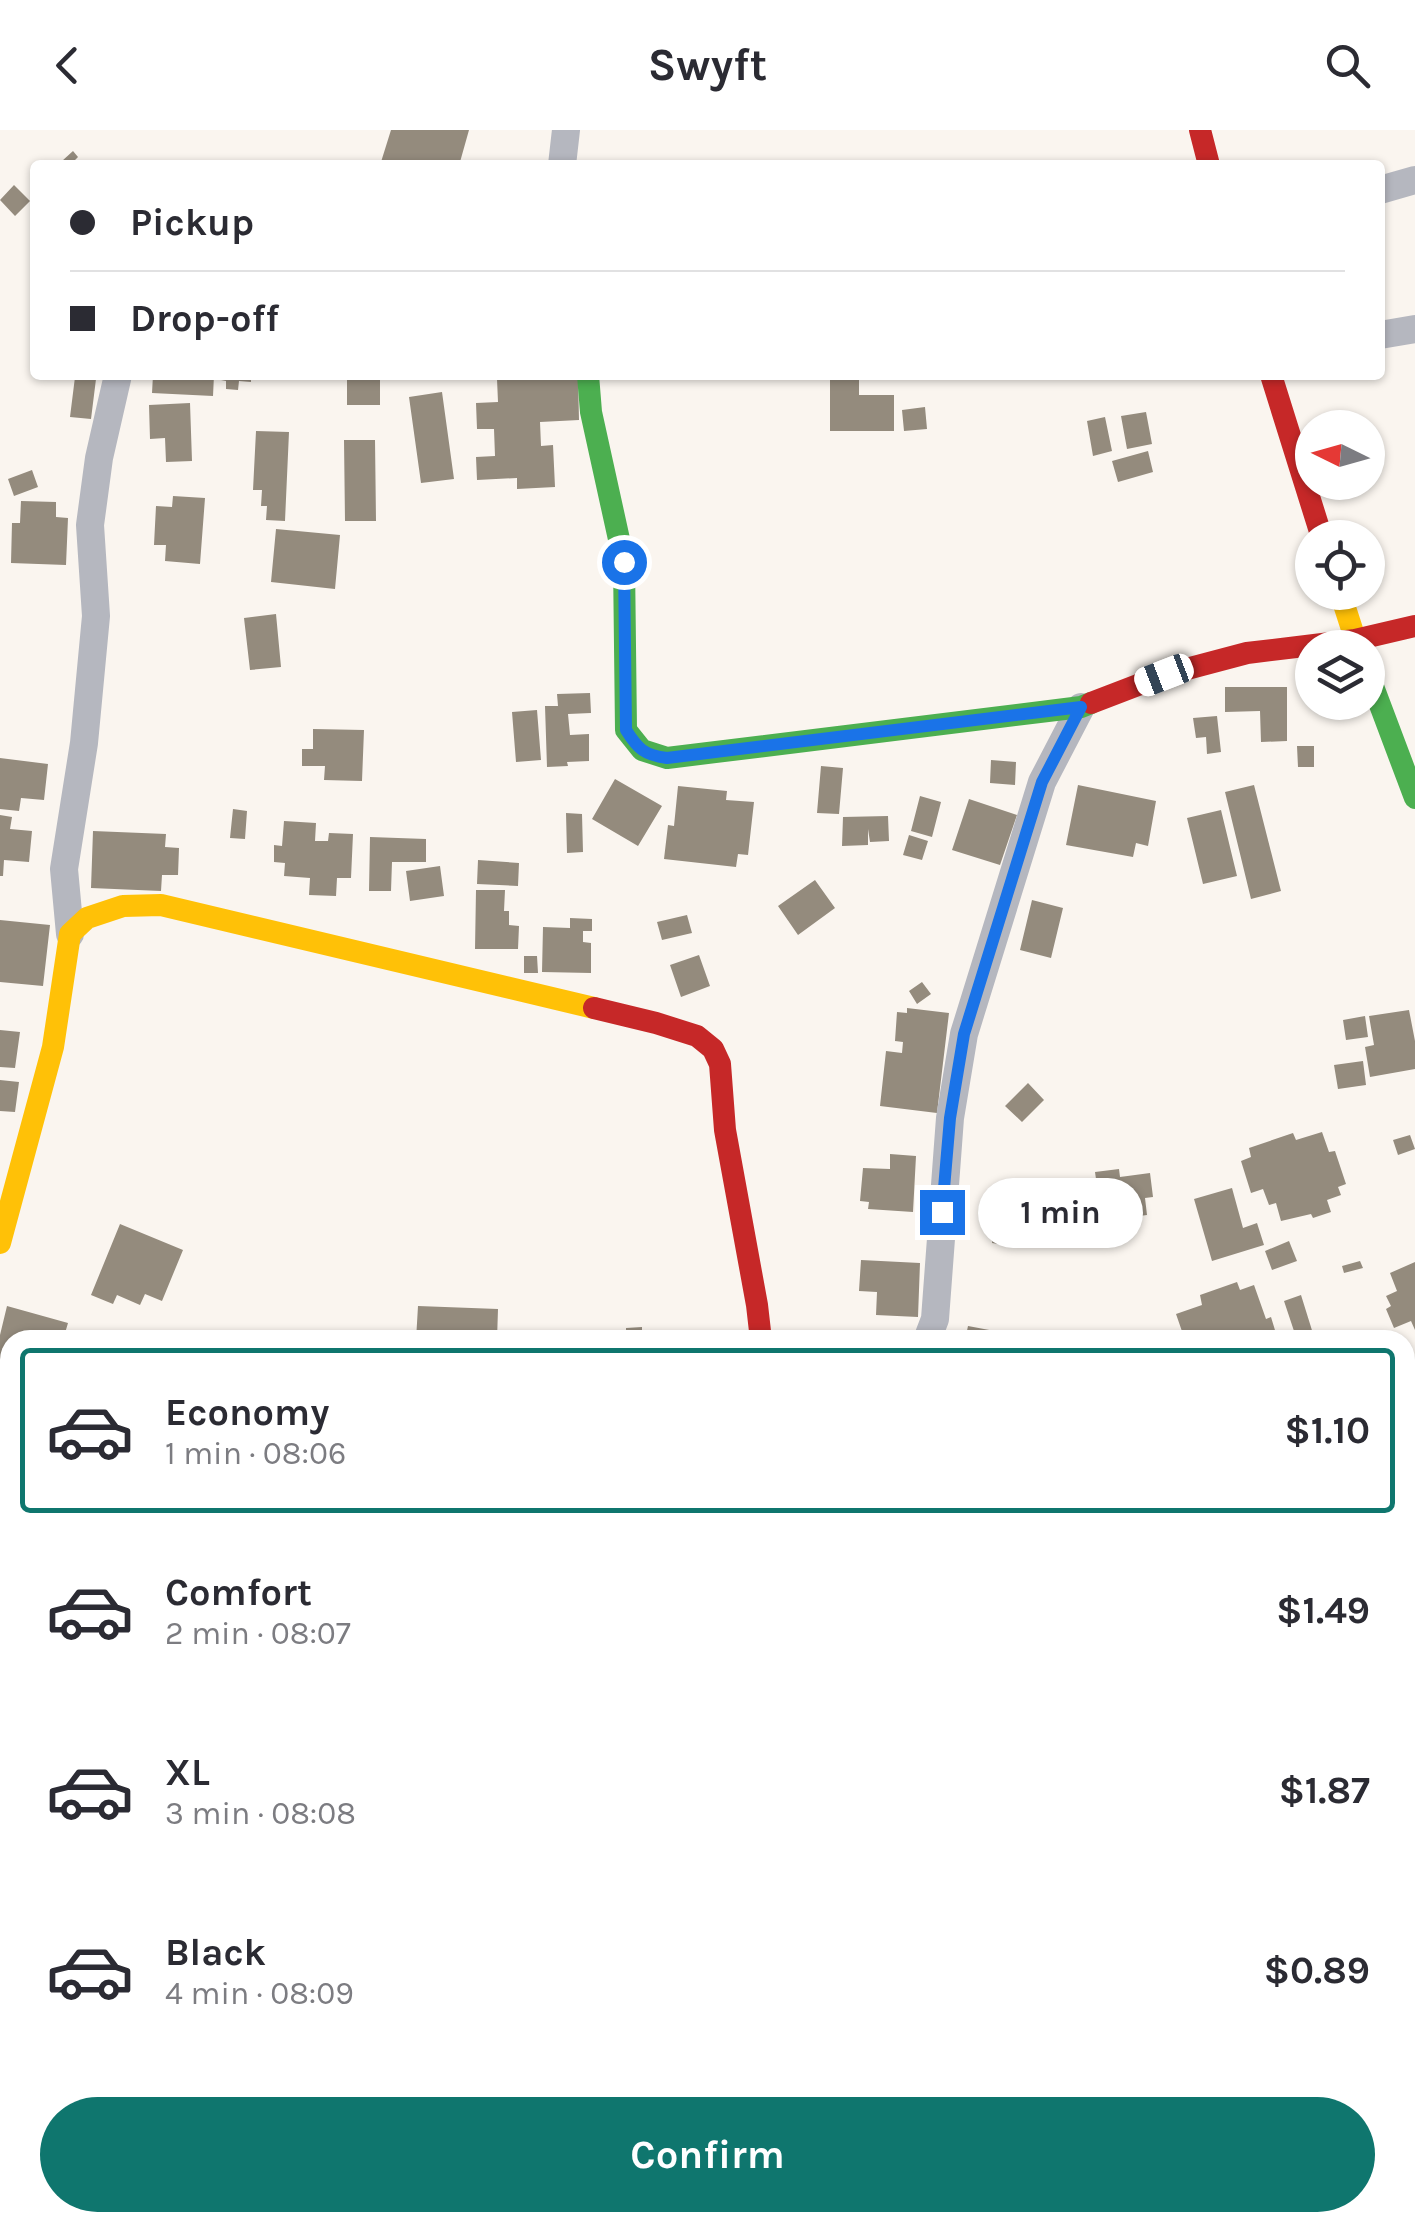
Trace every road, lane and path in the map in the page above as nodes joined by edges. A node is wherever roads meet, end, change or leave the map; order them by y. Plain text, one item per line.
1 (566, 130) edge
2 (1200, 130) edge
3 (563, 160) edge
4 (1208, 160) edge
5 (1415, 180) edge
6 (1385, 189) edge
7 (1415, 329) edge
8 (1385, 334) edge
9 (117, 380) edge
10 (588, 380) edge
11 (1273, 380) edge
12 (1316, 520) edge
13 (1415, 626) edge
14 (1385, 635) edge
15 (1295, 649) edge
16 (1081, 707) junction
17 (1385, 718) edge
18 (1415, 798) edge
19 (70, 934) junction
20 (11, 1162) edge
21 (0, 1243) edge
22 (760, 1330) edge
23 (930, 1330) edge

1 - 3 street
2 - 4 street
5 - 6 street
7 - 8 street
9 - 19 street
10 - 16 street
11 - 12 street
13 - 14 street
15 - 16 street
16 - 23 street
17 - 18 street
19 - 20 street
19 - 22 street
20 - 21 street

